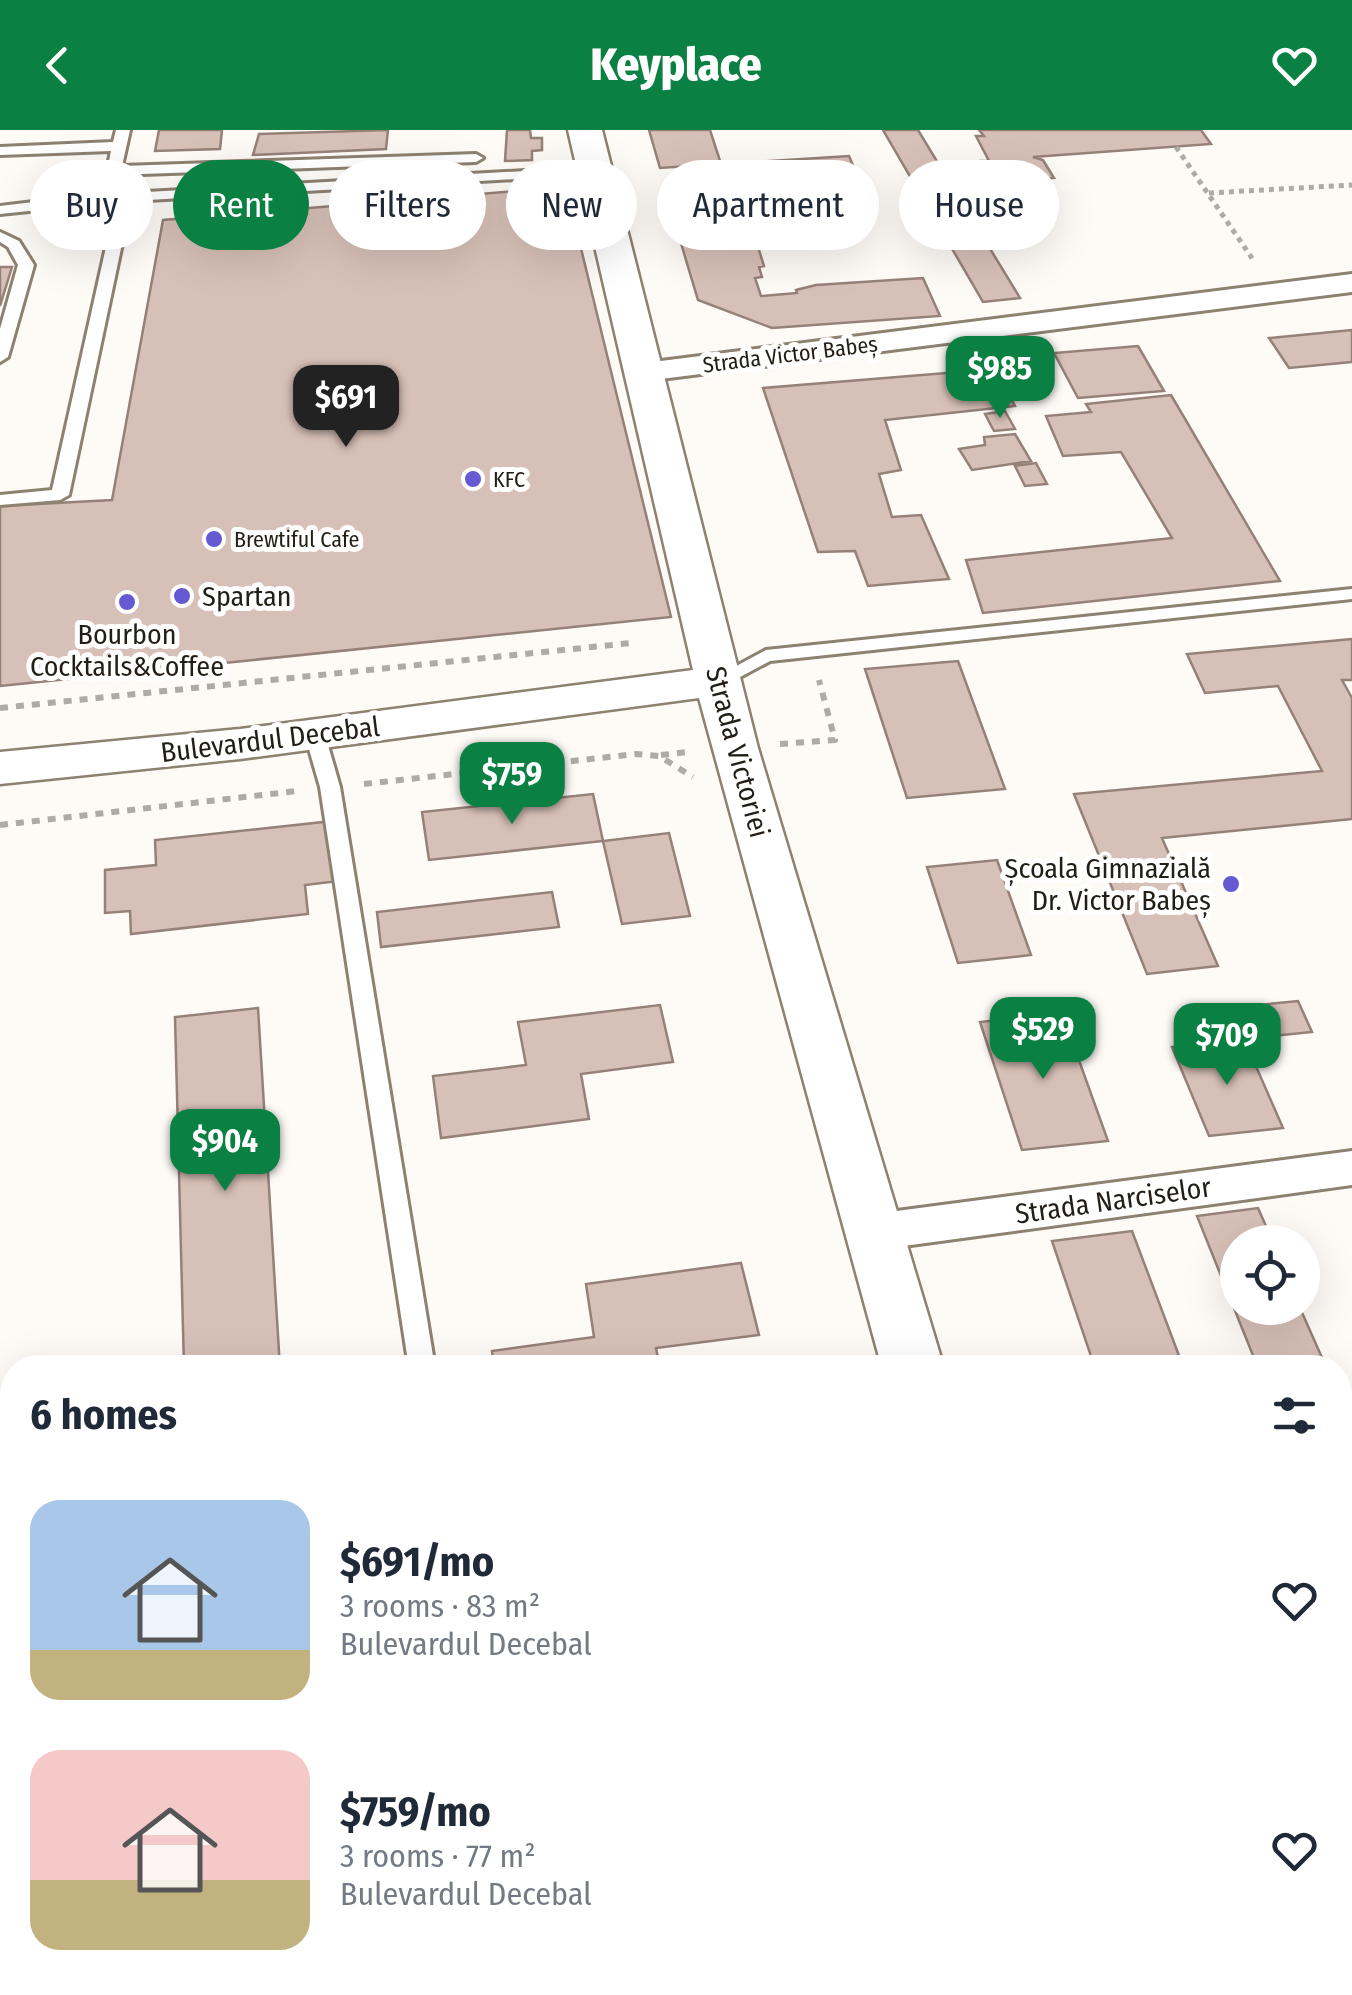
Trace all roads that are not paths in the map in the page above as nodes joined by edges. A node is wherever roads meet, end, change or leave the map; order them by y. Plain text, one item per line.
1 (122, 130) edge
2 (585, 130) edge
3 (119, 146) junction
4 (0, 150) edge
5 (476, 158) dead end
6 (594, 160) edge
7 (506, 177) edge
8 (153, 196) edge
9 (30, 208) edge
10 (0, 210) edge
11 (0, 236) edge
12 (113, 250) edge
13 (616, 250) edge
14 (1352, 284) edge
15 (6, 321) edge
16 (0, 358) edge
17 (645, 372) junction
18 (0, 500) edge
19 (1352, 594) edge
20 (718, 681) junction
21 (315, 734) junction
22 (0, 768) edge
23 (1352, 1168) edge
24 (874, 1232) junction
25 (420, 1355) edge
26 (909, 1355) edge

1 - 3 lane
2 - 6 street, Strada Victoriei
3 - 4 lane
3 - 5 lane
7 - 8 lane
9 - 10 lane
11 - 15 lane
12 - 18 lane
13 - 17 street, Strada Victoriei
14 - 17 street, Strada Victor Babeș
15 - 16 lane
17 - 20 street, Strada Victoriei
19 - 20 lane
20 - 21 street, Bulevardul Decebal
20 - 24 street, Strada Victoriei
21 - 22 street, Bulevardul Decebal
21 - 25 lane
23 - 24 street, Strada Narciselor
24 - 26 street, Strada Victoriei

